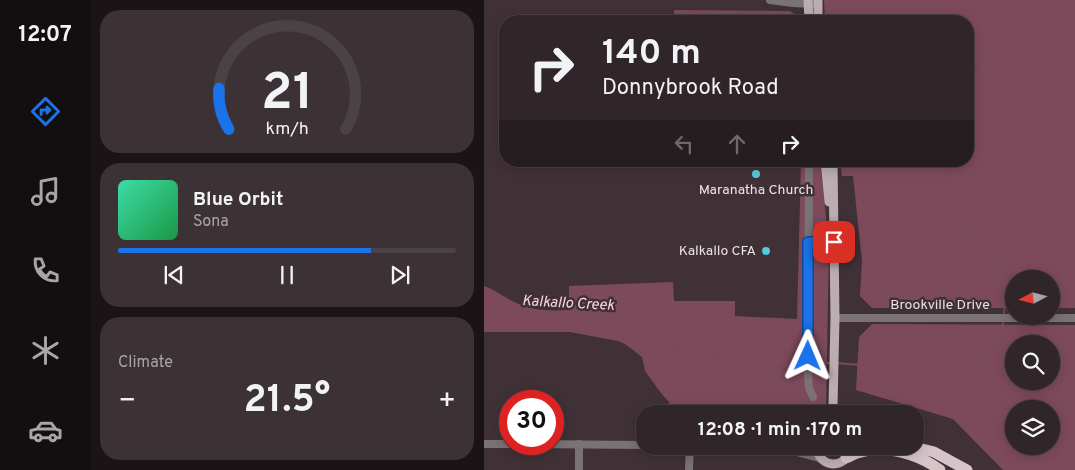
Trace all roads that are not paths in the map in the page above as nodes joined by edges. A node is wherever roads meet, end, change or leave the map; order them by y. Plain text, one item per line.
1 (770, 0) edge
2 (813, 1) edge
3 (810, 15) edge
4 (816, 15) edge
5 (809, 167) edge
6 (826, 167) edge
7 (833, 167) edge
8 (834, 239) junction
9 (808, 242) junction
10 (835, 318) junction
11 (1075, 318) edge
12 (813, 397) dead end
13 (832, 405) edge
14 (484, 444) edge
15 (499, 444) edge
16 (564, 444) edge
17 (579, 444) junction
18 (636, 445) edge
19 (924, 450) edge
20 (690, 455) edge
21 (808, 455) edge
22 (818, 455) edge
23 (848, 455) edge
24 (820, 458) junction
25 (845, 459) junction
26 (579, 470) edge
27 (690, 470) edge
28 (827, 470) edge
29 (842, 470) edge
30 (940, 470) edge
31 (966, 470) edge

1 - 2 street
2 - 3 main road
2 - 4 main road
5 - 9 street
6 - 8 main road
7 - 8 main road
8 - 9 street
8 - 10 main road
9 - 12 street
10 - 11 street, Brookville Drive
10 - 13 main road
14 - 15 street
16 - 17 street
17 - 18 street
17 - 26 street
19 - 31 highway
20 - 27 street
21 - 24 street
22 - 24 main road
23 - 25 main road
24 - 25 main road
24 - 28 main road
25 - 29 main road
25 - 30 highway

